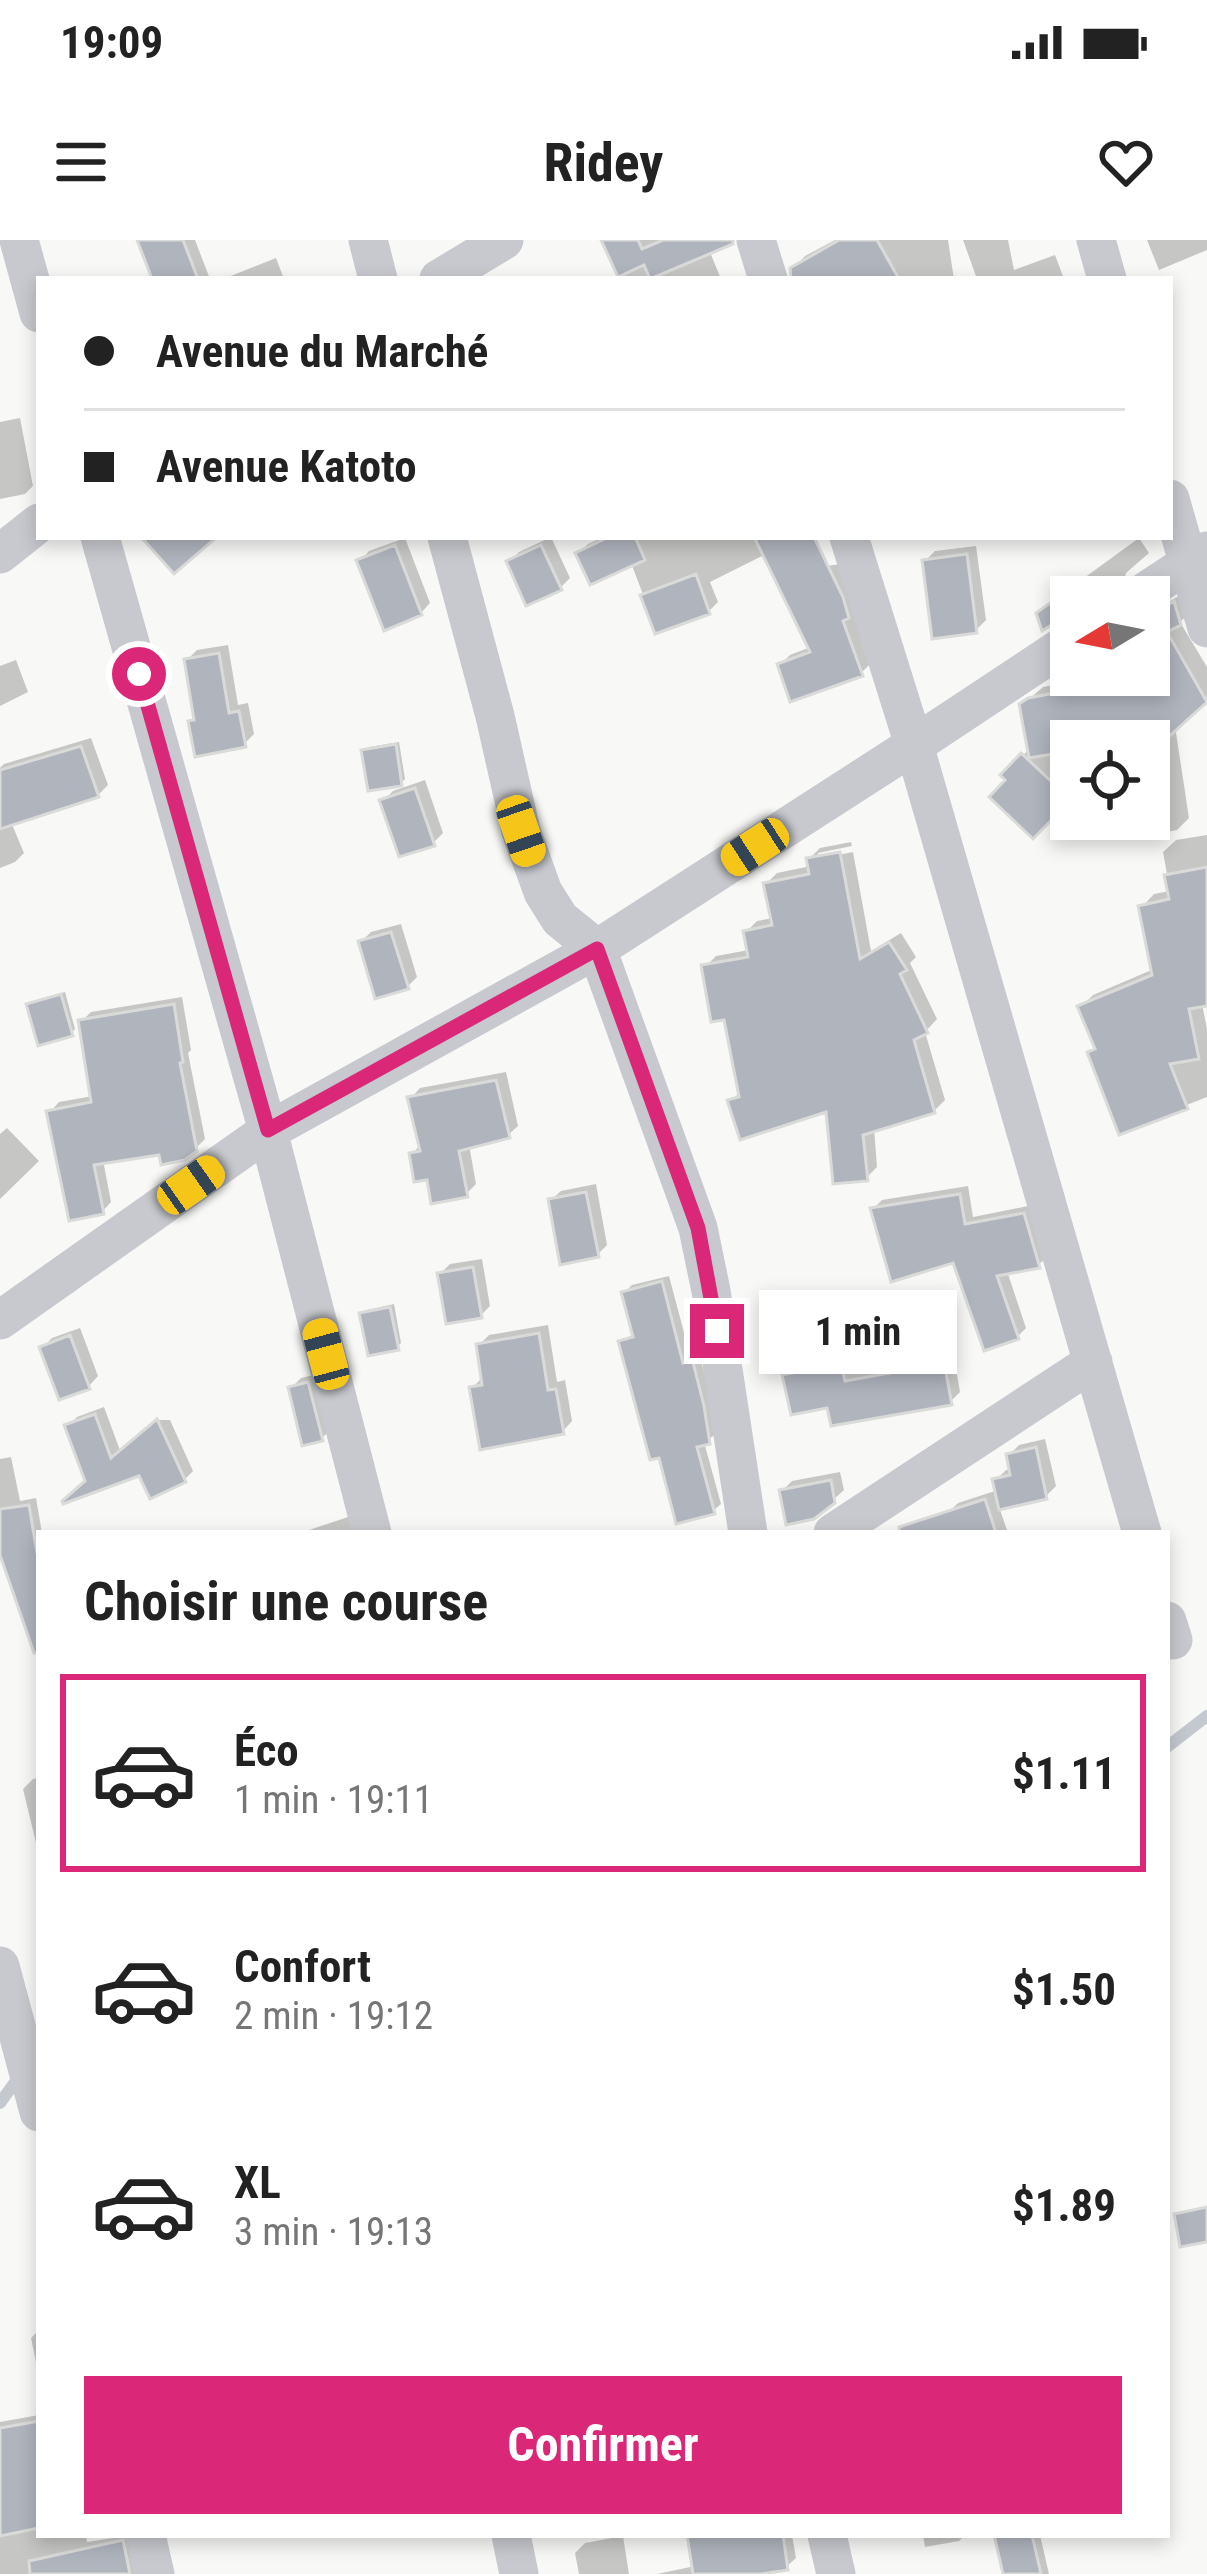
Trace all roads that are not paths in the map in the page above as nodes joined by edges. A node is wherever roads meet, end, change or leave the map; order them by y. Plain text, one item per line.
1 (19, 240) edge
2 (368, 240) edge
3 (504, 240) edge
4 (756, 240) edge
5 (1096, 240) edge
6 (377, 276) edge
7 (444, 276) edge
8 (767, 276) edge
9 (1106, 276) edge
10 (36, 302) edge
11 (1173, 505) edge
12 (36, 525) edge
13 (101, 540) edge
14 (448, 540) edge
15 (850, 540) edge
16 (0, 554) edge
17 (1198, 557) edge
18 (1169, 576) edge
19 (1207, 628) edge
20 (1050, 655) edge
21 (914, 746) junction
22 (597, 949) junction
23 (268, 1130) junction
24 (0, 1320) edge
25 (1093, 1362) junction
26 (371, 1530) edge
27 (748, 1530) edge
28 (838, 1530) edge
29 (1141, 1530) edge
30 (0, 1966) edge
31 (36, 2101) edge
32 (147, 2538) edge
33 (512, 2538) edge
34 (828, 2538) edge
35 (155, 2574) edge
36 (519, 2574) edge
37 (836, 2574) edge

1 - 10 street
2 - 6 street
3 - 7 street
4 - 8 street
5 - 9 street
11 - 17 street
12 - 16 street
13 - 23 street
14 - 22 street
15 - 21 street
17 - 18 street
17 - 19 street
20 - 21 street
21 - 22 street
21 - 25 street
22 - 23 street
22 - 27 street
23 - 24 street
23 - 26 street
25 - 28 street
25 - 29 street
30 - 31 street
32 - 35 street
33 - 36 street
34 - 37 street

